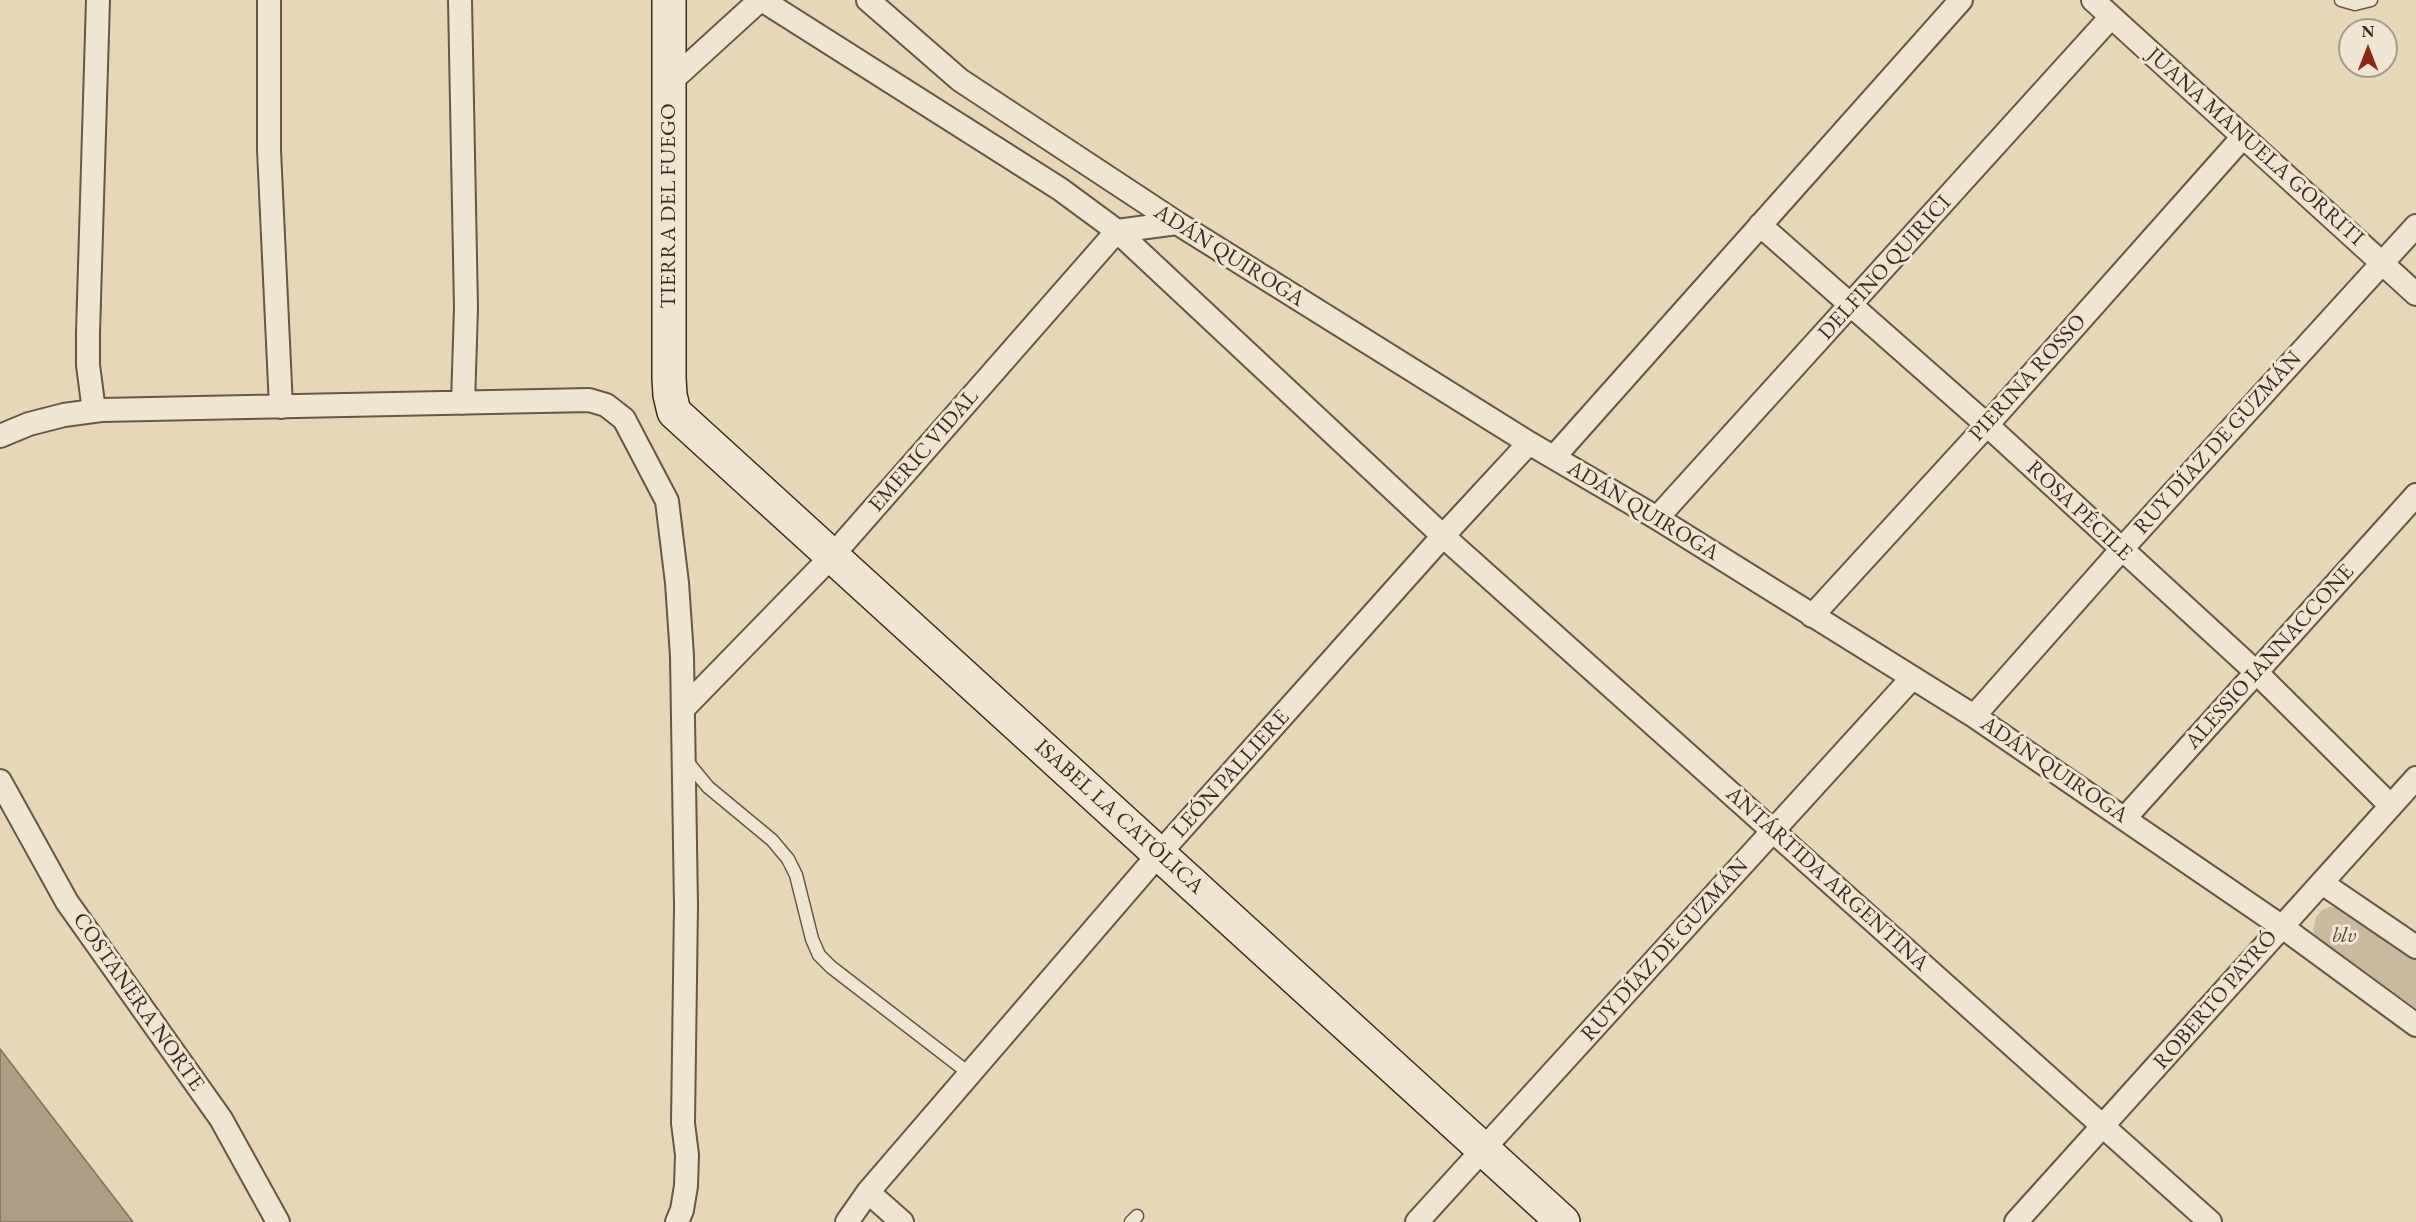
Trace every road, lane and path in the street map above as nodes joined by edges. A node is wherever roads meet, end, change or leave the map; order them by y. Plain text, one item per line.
1 (98, 0) edge
2 (269, 0) edge
3 (460, 0) edge
4 (669, 0) edge
5 (761, 0) edge
6 (868, 0) edge
7 (1960, 0) edge
8 (2093, 0) edge
9 (2341, 0) edge
10 (2370, 0) edge
11 (2111, 16) junction
12 (669, 82) junction
13 (1013, 115) junction
14 (2242, 138) junction
15 (1000, 152) junction
16 (1177, 224) junction
17 (1760, 225) junction
18 (2416, 226) edge
19 (1117, 231) junction
20 (2382, 262) junction
21 (2416, 294) edge
22 (1851, 306) junction
23 (463, 403) junction
24 (281, 406) junction
25 (94, 411) junction
26 (674, 412) joint
27 (1987, 425) junction
28 (0, 436) edge
29 (1530, 443) junction
30 (1554, 457) junction
31 (2416, 495) edge
32 (1657, 518) junction
33 (1443, 536) junction
34 (2121, 550) junction
35 (832, 556) junction
36 (1812, 616) junction
37 (2256, 672) junction
38 (1912, 678) junction
39 (683, 709) junction
40 (1974, 716) junction
41 (684, 758) junction
42 (2416, 778) edge
43 (0, 781) edge
44 (2391, 806) junction
45 (2125, 818) junction
46 (1773, 830) junction
47 (1160, 854) junction
48 (2322, 883) junction
49 (2281, 926) junction
50 (2416, 947) edge
51 (2416, 1025) edge
52 (970, 1074) junction
53 (2104, 1126) junction
54 (1483, 1149) junction
55 (868, 1192) junction
56 (278, 1222) edge
57 (676, 1222) edge
58 (847, 1222) edge
59 (902, 1222) edge
60 (1417, 1222) edge
61 (1563, 1222) edge
62 (2016, 1222) edge
63 (2210, 1222) edge

1 - 25 street
2 - 24 street
3 - 23 street
4 - 12 main road, TIERRA DEL FUEGO
5 - 12 street
5 - 15 street, ADÁN QUIROGA
6 - 13 street, ADÁN QUIROGA
7 - 17 street
8 - 11 street, JUANA MANUELA GORRITI
9 - 10 lane
11 - 14 street, JUANA MANUELA GORRITI
11 - 22 street, DELFINO QUIRICI
12 - 26 main road, TIERRA DEL FUEGO
13 - 15 street
13 - 16 street, ADÁN QUIROGA
14 - 20 street, JUANA MANUELA GORRITI
14 - 27 street, PIERINA ROSSO
15 - 19 street, ADÁN QUIROGA
16 - 19 street
16 - 29 street, ADÁN QUIROGA
17 - 22 street, ROSA PÉCILE
17 - 30 street
18 - 20 street, RUY DÍAZ DE GUZMÁN
19 - 33 street, ADÁN QUIROGA
19 - 35 street, EMERIC VIDAL
20 - 21 street, JUANA MANUELA GORRITI
20 - 34 street, RUY DÍAZ DE GUZMÁN
22 - 27 street, ROSA PÉCILE
22 - 32 street, DELFINO QUIRICI
23 - 24 street
23 - 39 street
24 - 25 street
25 - 28 street
26 - 35 main road, ISABEL LA CATÓLICA
27 - 34 street, ROSA PÉCILE
27 - 36 street, PIERINA ROSSO
29 - 30 street, ADÁN QUIROGA
29 - 33 street, LEÓN PALLIERE
30 - 32 street, ADÁN QUIROGA
31 - 37 street, ALESSIO IANNACCONE
32 - 36 street, ADÁN QUIROGA
33 - 46 street, ANTÁRTIDA ARGENTINA
33 - 47 street, LEÓN PALLIERE
34 - 37 street, ROSA PÉCILE
34 - 40 street, RUY DÍAZ DE GUZMÁN
35 - 39 street, EMERIC VIDAL
35 - 47 main road, ISABEL LA CATÓLICA
36 - 38 street, ADÁN QUIROGA
37 - 44 street, ROSA PÉCILE
37 - 45 street, ALESSIO IANNACCONE
38 - 40 street, ADÁN QUIROGA
38 - 46 street, RUY DÍAZ DE GUZMÁN
39 - 41 street
40 - 45 street, ADÁN QUIROGA
41 - 52 lane
41 - 57 street
42 - 44 street, ROBERTO PAYRÓ
43 - 56 street, COSTANERA NORTE
44 - 48 street, ROBERTO PAYRÓ
45 - 49 street, ADÁN QUIROGA
46 - 53 street, ANTÁRTIDA ARGENTINA
46 - 54 street, RUY DÍAZ DE GUZMÁN
47 - 52 street, LEÓN PALLIERE
47 - 54 main road, ISABEL LA CATÓLICA
48 - 49 street, ROBERTO PAYRÓ
48 - 50 street
49 - 51 street, ADÁN QUIROGA
49 - 53 street, ROBERTO PAYRÓ
52 - 55 street, LEÓN PALLIERE
53 - 62 street, ROBERTO PAYRÓ
53 - 63 street, ANTÁRTIDA ARGENTINA
54 - 60 street, RUY DÍAZ DE GUZMÁN
54 - 61 main road, ISABEL LA CATÓLICA
55 - 58 street, LEÓN PALLIERE
55 - 59 street

